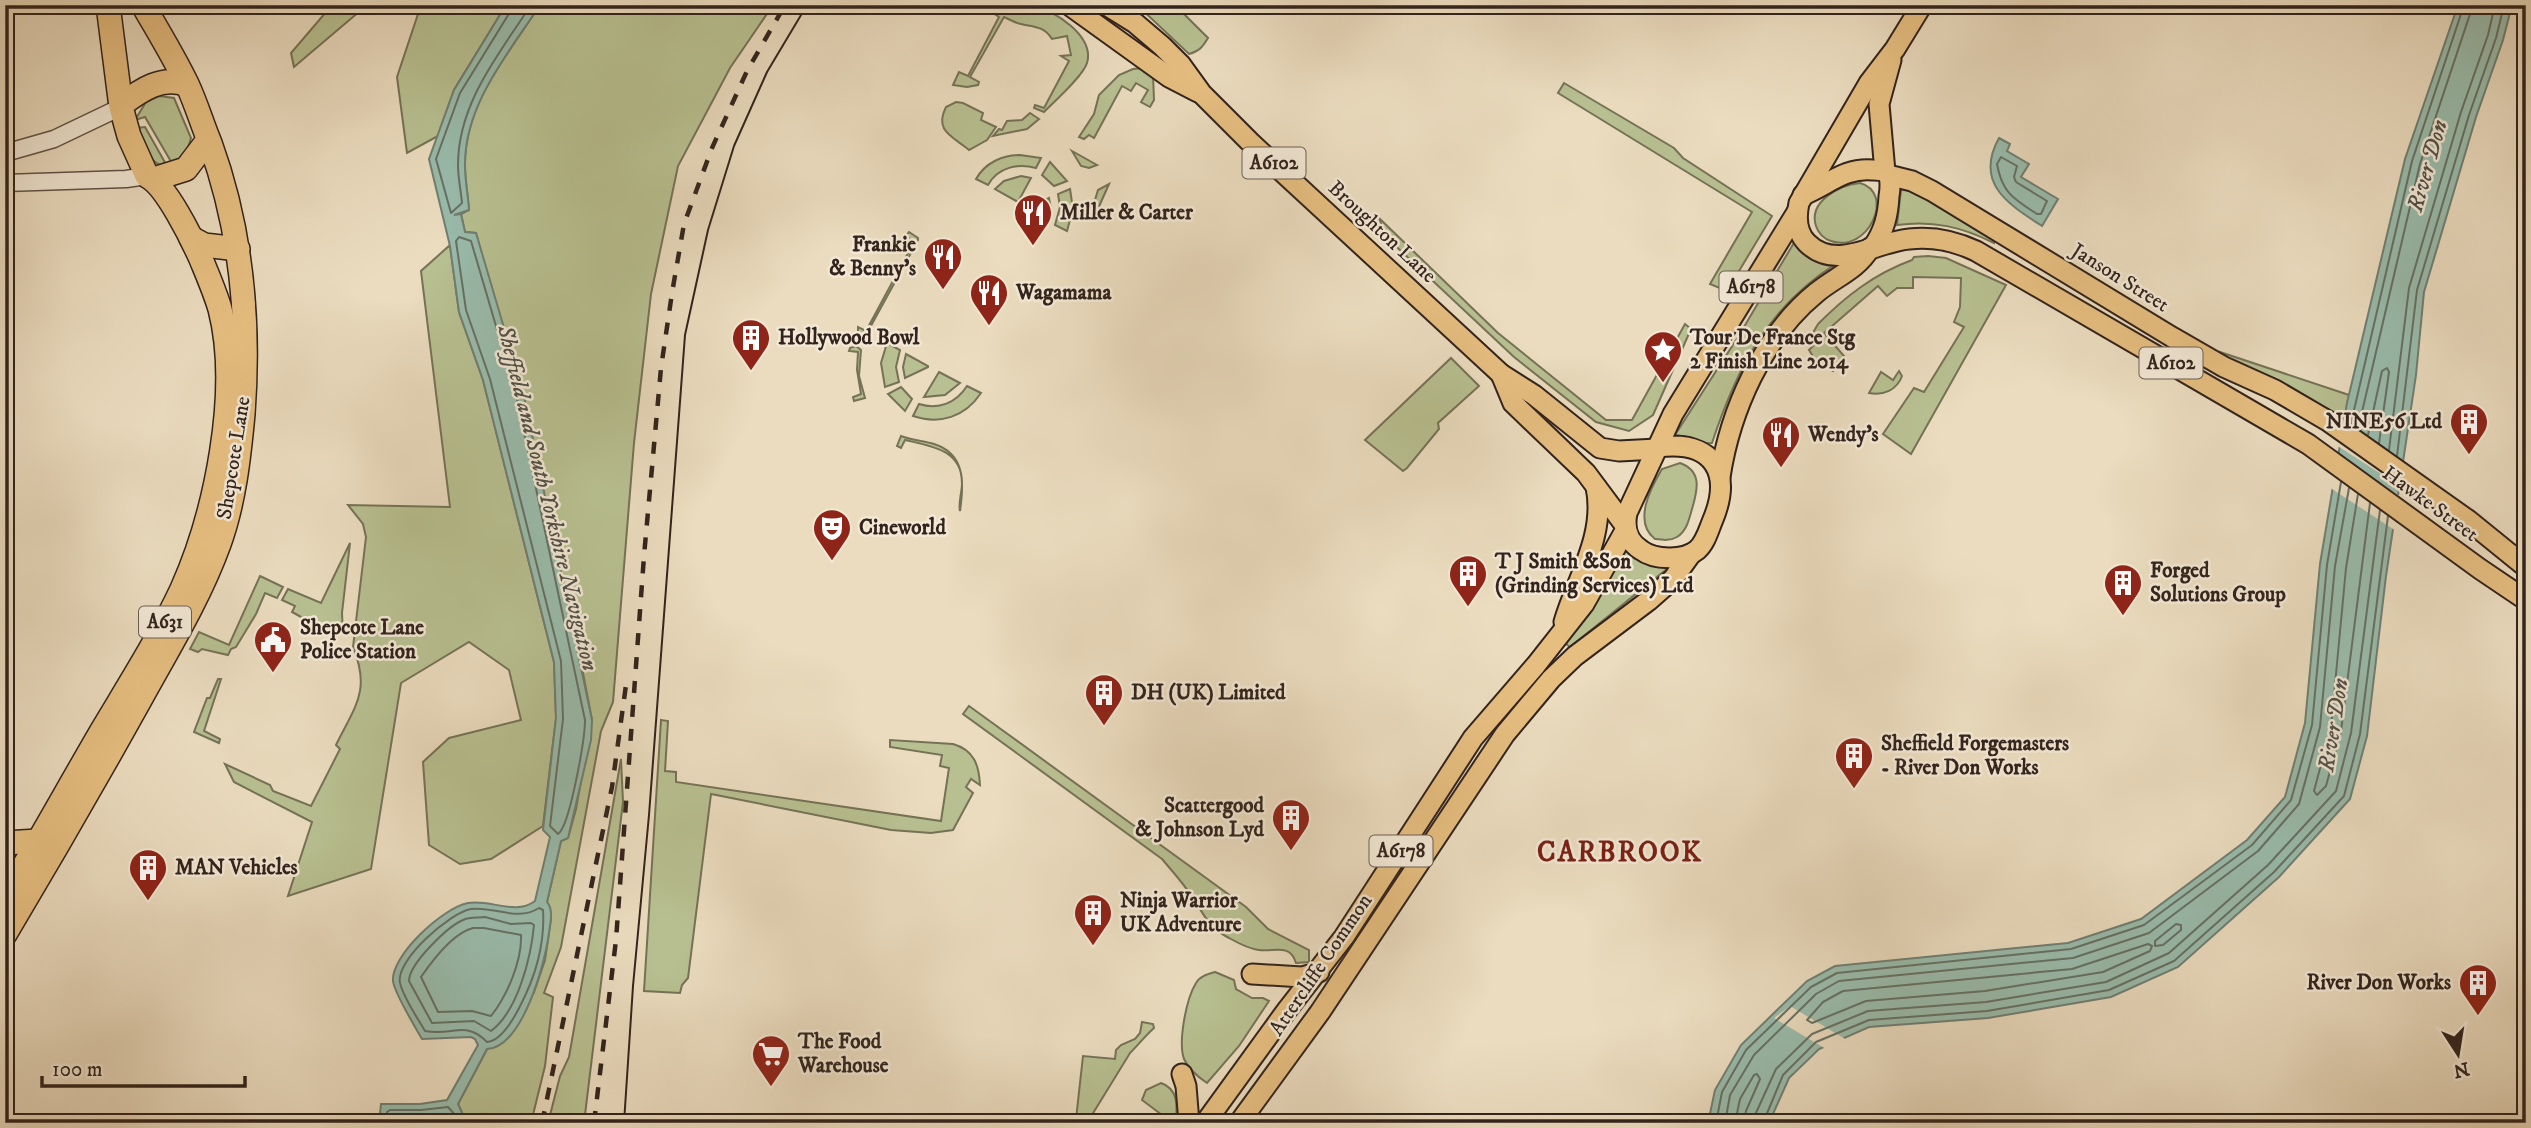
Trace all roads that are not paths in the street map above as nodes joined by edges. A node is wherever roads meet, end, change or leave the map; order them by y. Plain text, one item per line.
1 (108, 5) edge
2 (144, 5) edge
3 (1069, 5) edge
4 (1922, 5) edge
5 (1110, 8) edge
6 (1117, 39) junction
7 (1895, 49) junction
8 (187, 85) junction
9 (1202, 94) junction
10 (121, 106) junction
11 (208, 140) junction
12 (5, 153) edge
13 (1887, 173) junction
14 (150, 177) junction
15 (5, 183) edge
16 (1800, 204) junction
17 (191, 238) junction
18 (238, 248) junction
19 (1871, 248) junction
20 (1501, 374) junction
21 (236, 382) junction
22 (2328, 421) joint
23 (1657, 448) junction
24 (1720, 477) junction
25 (1595, 483) junction
26 (1625, 527) junction
27 (1691, 554) junction
28 (2526, 567) edge
29 (2526, 600) edge
30 (1559, 637) junction
31 (38, 841) junction
32 (5, 843) edge
33 (22, 884) edge
34 (5, 934) edge
35 (1319, 972) junction
36 (1252, 974) dead end
37 (1287, 1010) junction
38 (1298, 1042) junction
39 (1182, 1074) dead end
40 (1264, 1091) junction
41 (1220, 1100) junction
42 (1189, 1123) edge
43 (1205, 1123) edge
44 (1239, 1123) edge

1 - 10 highway, Shepcote Lane
2 - 8 highway, Shepcote Lane
3 - 6 main road, Broughton Lane / A6102
4 - 7 main road, A6178
5 - 6 main road
5 - 9 main road, Broughton Lane / A6102
6 - 9 main road, Broughton Lane / A6102
7 - 13 main road, A6178
7 - 16 main road, A6178
8 - 10 highway
8 - 11 highway, Shepcote Lane
9 - 20 main road, Broughton Lane / A6102
10 - 12 street
10 - 14 highway, Shepcote Lane
11 - 14 highway
11 - 18 highway, Shepcote Lane / A631
13 - 16 main road, A6178
13 - 19 main road, A6178
13 - 22 main road, Janson Street / A6102
14 - 15 street
14 - 17 highway, Shepcote Lane / A631
16 - 19 main road
16 - 23 main road, A6178
17 - 18 highway
17 - 21 highway, Shepcote Lane / A631
18 - 21 highway, Shepcote Lane / A631
19 - 24 main road, A6178
19 - 29 main road, Hawke Street / A6102
20 - 23 main road, Broughton Lane / A6102
20 - 25 main road, Broughton Lane / A6102
21 - 31 highway, Shepcote Lane / A631
21 - 33 highway, Shepcote Lane / A631
22 - 28 main road, Hawke Street / A6102
23 - 24 main road
23 - 26 main road, A6178
24 - 27 main road, A6178
25 - 26 main road, Broughton Lane / A6102
25 - 30 main road
26 - 27 main road
26 - 30 main road, Attercliffe Common / A6178
27 - 38 main road, Attercliffe Common / A6178
30 - 35 main road, Attercliffe Common / A6178
31 - 32 highway
31 - 33 highway, Shepcote Lane / A631
33 - 34 highway, Shepcote Lane / A631
35 - 36 main road
35 - 37 main road, Attercliffe Common / A6178
37 - 38 main road
37 - 41 main road, Attercliffe Common / A6178
38 - 40 main road, Attercliffe Common / A6178
39 - 42 main road
40 - 41 main road
40 - 44 main road, Attercliffe Common / A6178
41 - 43 main road, Attercliffe Common / A6178

